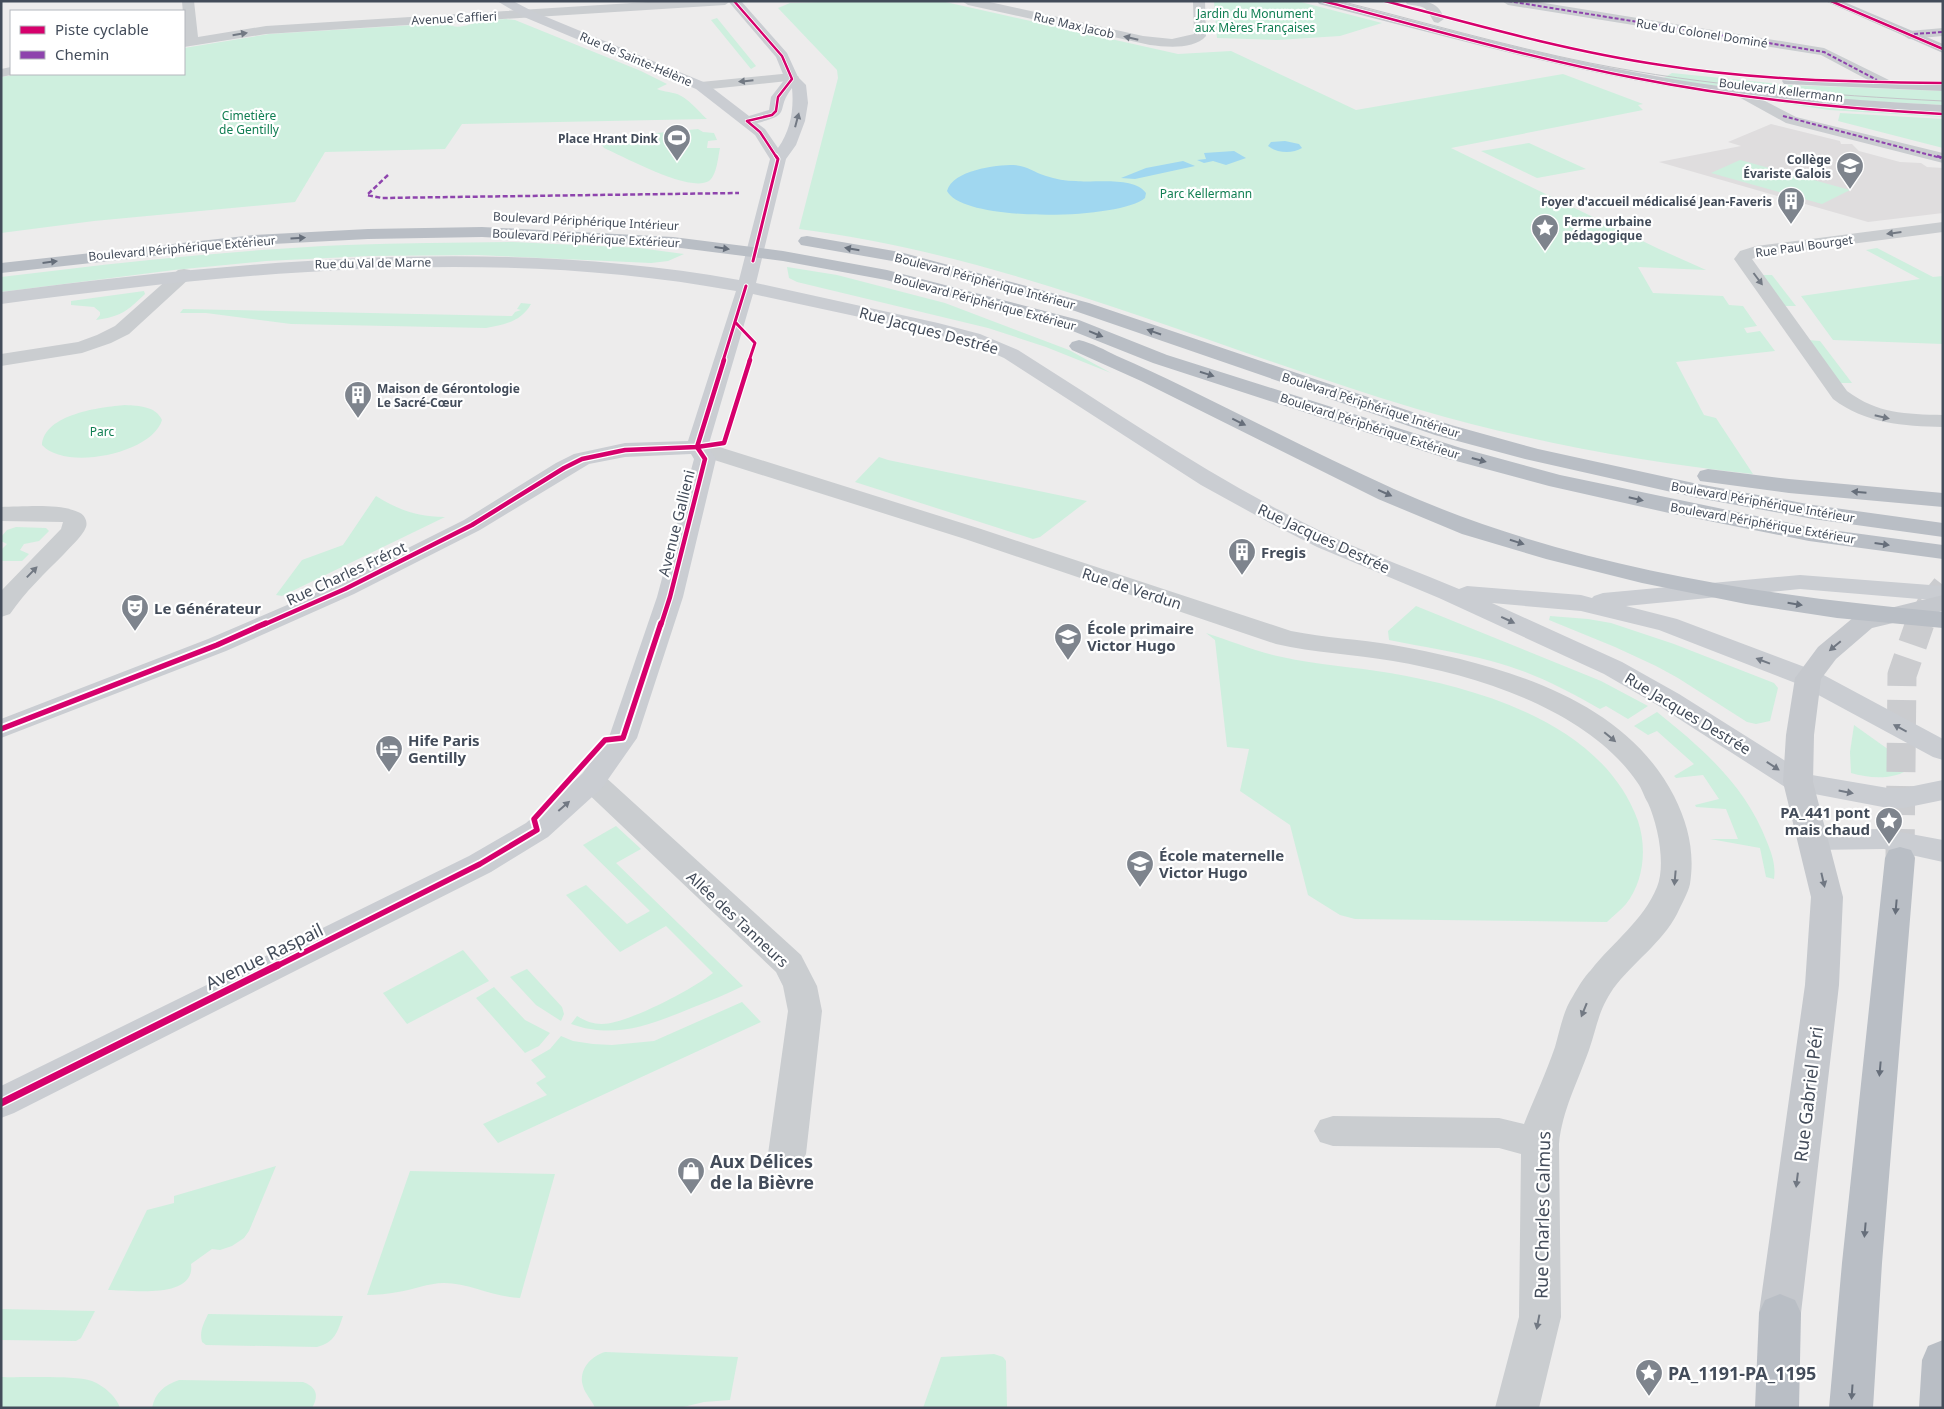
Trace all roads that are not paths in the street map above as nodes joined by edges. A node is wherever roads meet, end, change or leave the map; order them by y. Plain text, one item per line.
1 (188, 1) edge
2 (503, 1) edge
3 (725, 1) edge
4 (734, 1) edge
5 (968, 1) edge
6 (1199, 1) edge
7 (1323, 1) edge
8 (1366, 1) edge
9 (1411, 1) edge
10 (1508, 1) edge
11 (1831, 1) edge
12 (528, 14) junction
13 (1438, 19) junction
14 (1943, 32) edge
15 (1909, 34) junction
16 (188, 42) edge
17 (1943, 49) edge
18 (792, 78) junction
19 (1888, 85) junction
20 (701, 86) junction
21 (1943, 87) edge
22 (1742, 93) junction
23 (1943, 109) edge
24 (747, 121) junction
25 (1943, 158) edge
26 (778, 159) junction
27 (493, 216) dead end
28 (1943, 227) edge
29 (740, 232) dead end
30 (776, 237) dead end
31 (795, 239) dead end
32 (1, 252) edge
33 (1, 268) edge
34 (184, 274) junction
35 (746, 286) junction
36 (966, 295) junction
37 (1, 298) edge
38 (1, 360) edge
39 (1943, 421) edge
40 (696, 447) junction
41 (1533, 454) junction
42 (1943, 500) edge
43 (1, 514) edge
44 (1943, 530) edge
45 (1943, 552) edge
46 (1448, 592) junction
47 (1943, 594) edge
48 (1581, 603) junction
49 (1943, 603) edge
50 (1, 609) edge
51 (1943, 620) edge
52 (1808, 678) junction
53 (1570, 710) joint
54 (1, 729) edge
55 (1943, 752) edge
56 (592, 781) junction
57 (1798, 782) junction
58 (1943, 790) edge
59 (1814, 840) junction
60 (1943, 851) edge
61 (1900, 858) tunnel mouth
62 (1, 1103) edge
63 (1332, 1131) dead end
64 (1540, 1144) junction
65 (787, 1154) dead end
66 (1780, 1313) junction
67 (1943, 1360) edge
68 (1517, 1408) edge
69 (1760, 1408) edge
70 (1776, 1408) edge
71 (1851, 1408) edge
72 (1941, 1408) edge

1 - 16 street
2 - 12 main road, Rue de Sainte-Hélène
3 - 12 street, Avenue Caffieri
4 - 18 main road
6 -> 5 street, Rue Max Jacob
7 - 22 main road, Boulevard Kellermann
8 - 13 main road, Boulevard Kellermann
9 - 13 street, Boulevard Kellermann
10 - 19 street, Rue du Colonel Dominé
11 - 15 main road
16 -> 12 street, Avenue Caffieri
12 - 20 main road, Rue de Sainte-Hélène
13 - 19 main road, Boulevard Kellermann
14 - 15 street
15 - 17 main road
18 -> 20 street
18 - 24 main road
26 -> 18 main road
19 - 21 main road, Boulevard Kellermann
20 - 24 main road, Rue de Sainte-Hélène
22 - 23 main road, Boulevard Kellermann
22 - 25 street
24 - 26 main road, Rue de Sainte-Hélène
26 - 35 main road
27 - 32 highway, Boulevard Périphérique Intérieur
28 -> 39 street, Rue Paul Bourget
29 - 30 highway
41 -> 31 highway, Boulevard Périphérique Intérieur
33 -> 36 highway, Boulevard Périphérique Extérieur
34 - 35 main road, Rue du Val de Marne
34 - 37 main road, Rue du Val de Marne
34 - 38 street
35 - 40 main road
35 - 46 main road, Rue Jacques Destrée
36 -> 45 highway, Boulevard Périphérique Extérieur
36 -> 51 highway
40 - 53 street, Rue de Verdun
40 - 54 main road, Rue Charles Frérot
40 - 56 main road, Avenue Gallieni
42 -> 41 highway
41 - 44 highway, Boulevard Périphérique Intérieur
50 -> 43 street
46 - 48 main road
46 -> 57 main road, Rue Jacques Destrée
47 - 48 main road
52 -> 48 main road
49 -> 52 main road
55 -> 52 main road
52 - 57 main road
53 -> 64 street, Rue Charles Calmus
62 -> 56 main road, Avenue Raspail
56 - 65 street, Allée des Tanneurs
57 -> 58 main road
57 - 59 main road, Rue Gabriel Péri
59 - 60 main road
59 -> 66 main road, Rue Gabriel Péri
61 -> 71 highway
63 - 64 street
64 -> 68 street, Rue Charles Calmus
66 - 69 main road, Rue Gabriel Péri
66 - 70 highway
67 - 72 highway

